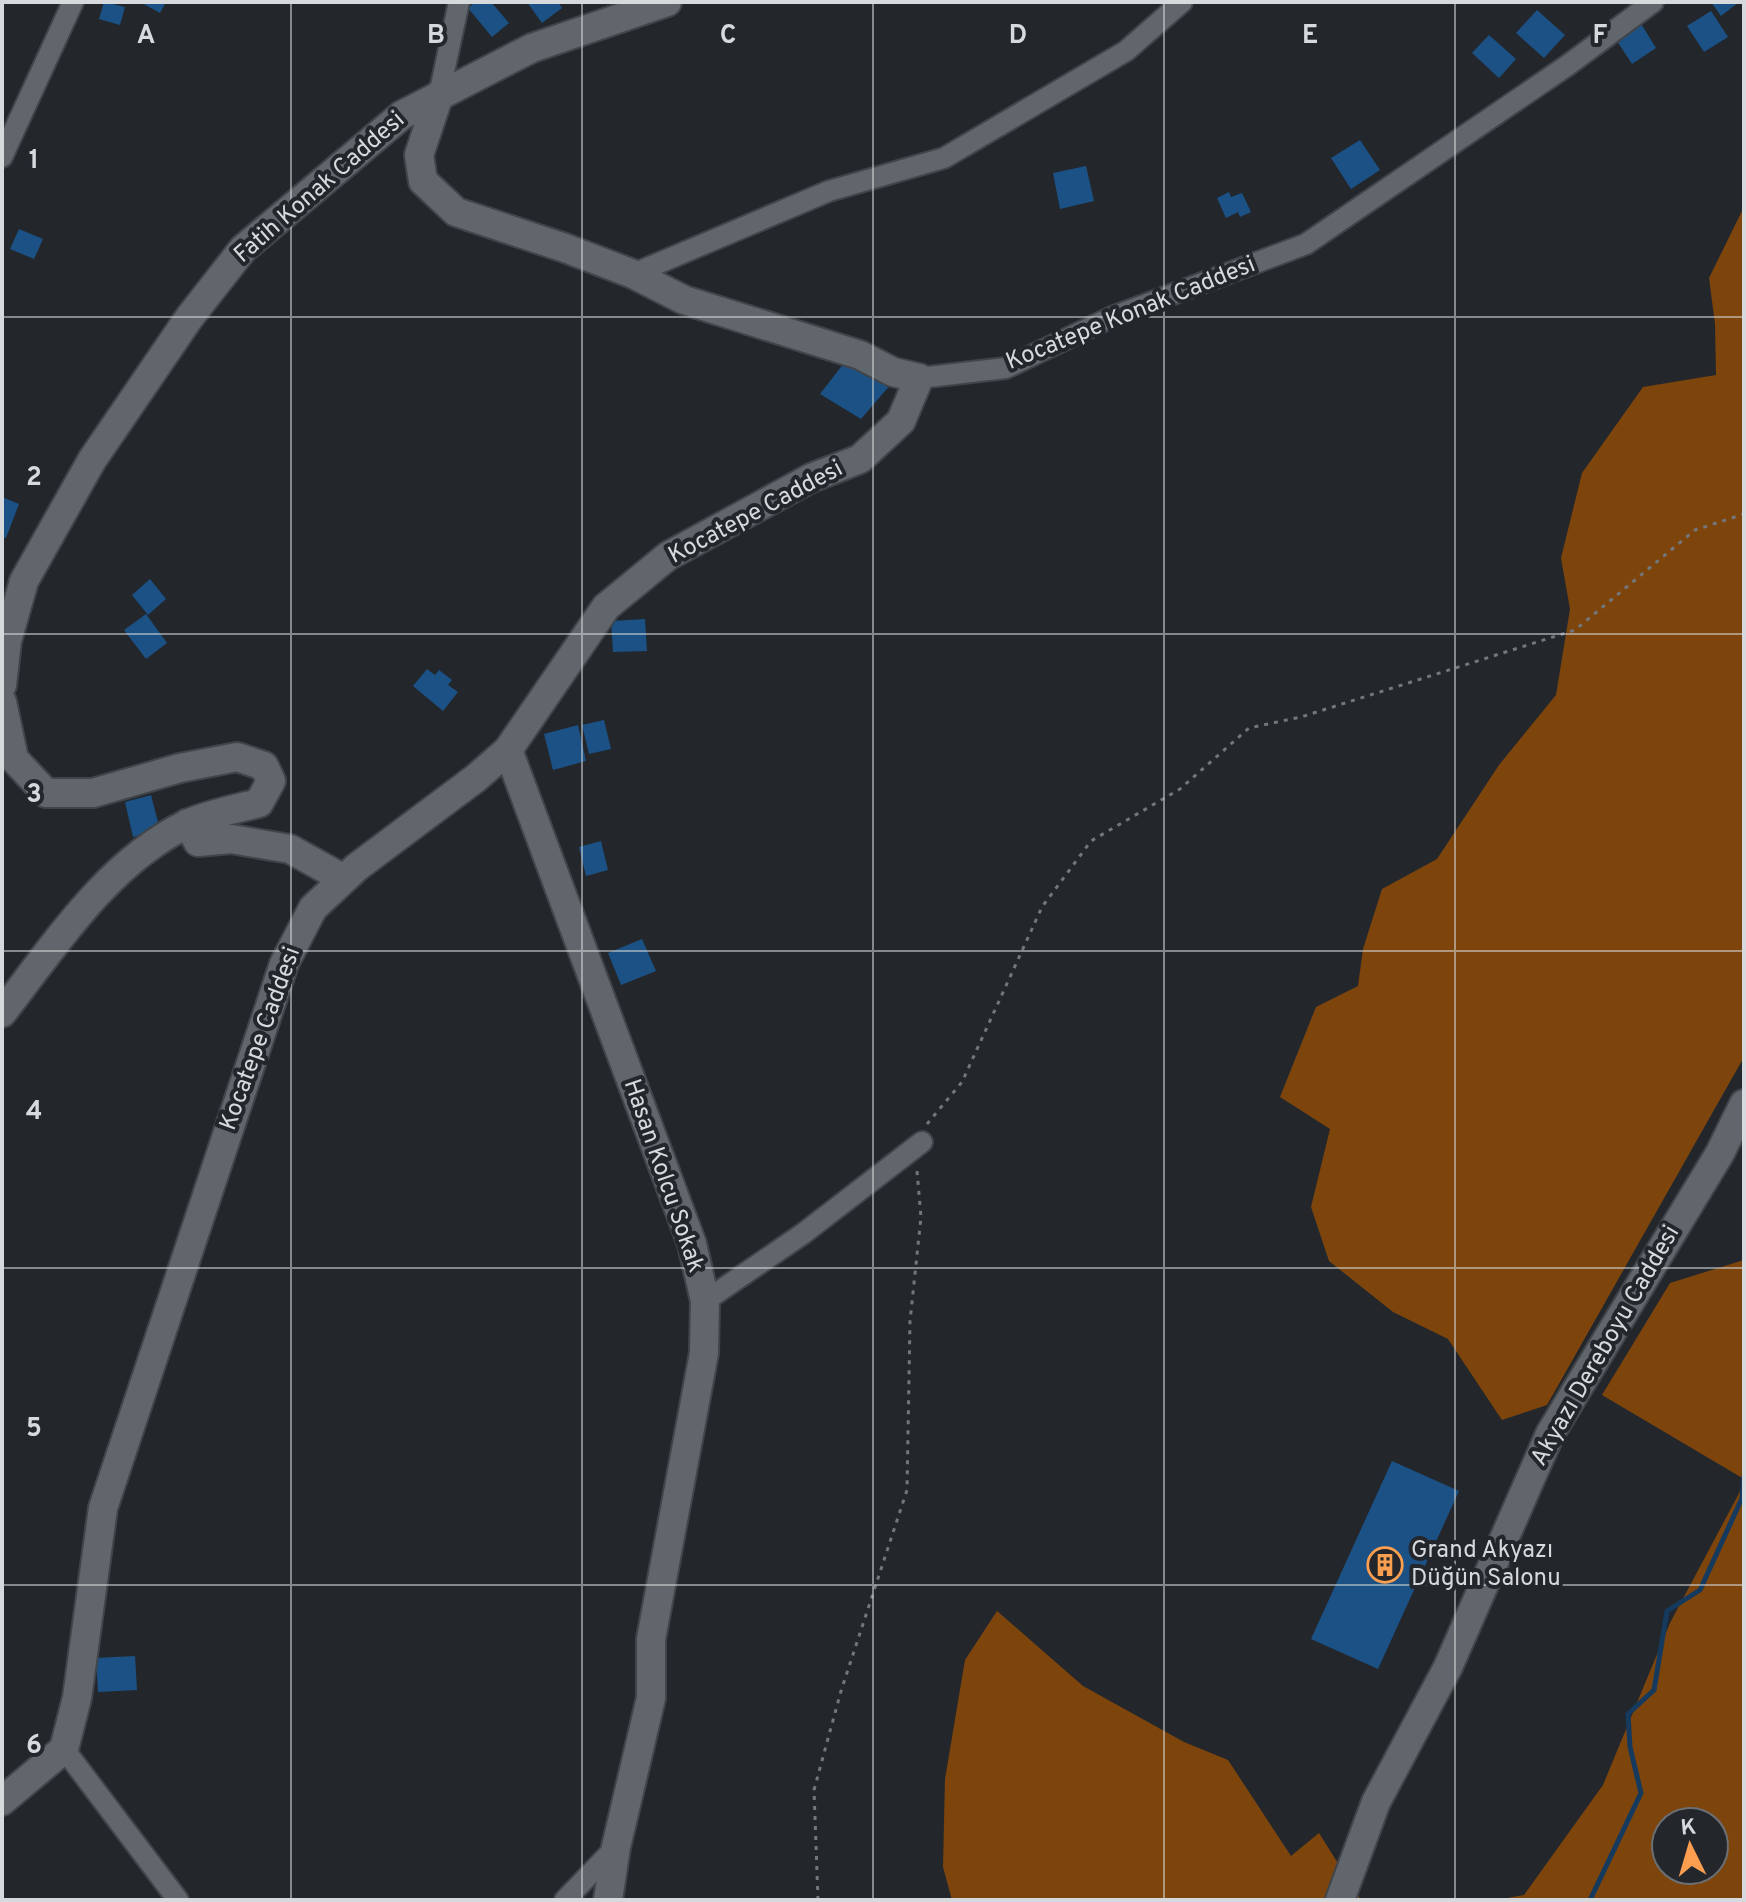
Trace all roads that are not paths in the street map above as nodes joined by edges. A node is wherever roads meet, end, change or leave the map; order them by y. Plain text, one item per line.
1 (73, 2) edge
2 (459, 2) edge
3 (667, 2) edge
4 (1182, 2) edge
5 (1653, 2) edge
6 (439, 95) junction
7 (2, 157) edge
8 (633, 274) junction
9 (919, 378) junction
10 (14, 580) edge
11 (2, 685) edge
12 (2, 702) edge
13 (508, 750) junction
14 (188, 823) junction
15 (344, 879) junction
16 (2, 1013) edge
17 (1744, 1104) edge
18 (922, 1142) road end
19 (705, 1301) junction
20 (64, 1749) junction
21 (2, 1801) edge
22 (616, 1847) junction
23 (178, 1900) edge
24 (565, 1900) edge
25 (608, 1900) edge
26 (1340, 1900) edge

1 - 7 street
2 - 6 street
3 - 6 main road, Fatih Konak Caddesi
4 - 8 street
5 - 9 street, Kocatepe Konak Caddesi
6 - 8 main road, Kocatepe Konak Caddesi
6 - 10 main road, Fatih Konak Caddesi
8 - 9 main road, Kocatepe Konak Caddesi
9 - 13 main road, Kocatepe Caddesi
10 - 11 main road, Fatih Konak Caddesi
12 - 14 main road
13 - 15 main road, Kocatepe Caddesi
13 - 19 main road, Hasan Kolcu Sokak
14 - 15 main road
14 - 16 main road
15 - 20 main road, Kocatepe Caddesi
17 - 26 main road, Akyazı Dereboyu Caddesi
18 - 19 street
19 - 22 main road, Hasan Kolcu Sokak
20 - 21 main road
20 - 23 street
22 - 24 street
22 - 25 main road, Hasan Kolcu Sokak

